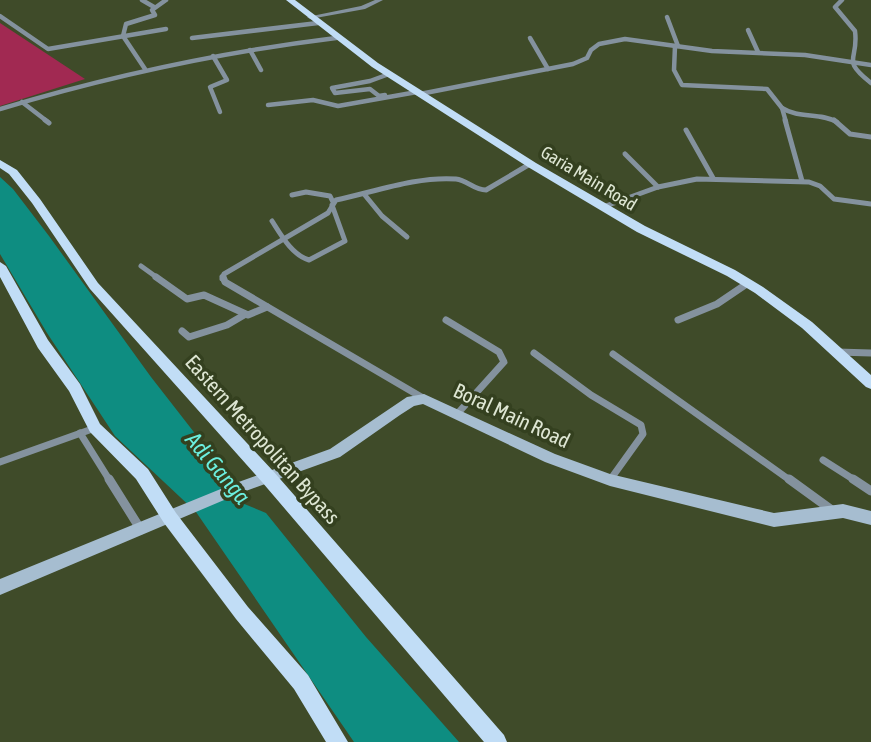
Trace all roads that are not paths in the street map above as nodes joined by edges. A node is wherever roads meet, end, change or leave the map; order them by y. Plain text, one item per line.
1 (142, 0) edge
2 (166, 0) edge
3 (290, 0) edge
4 (380, 0) edge
5 (842, 0) edge
6 (154, 7) junction
7 (0, 16) edge
8 (667, 17) dead end
9 (314, 20) junction
10 (166, 29) dead end
11 (748, 30) dead end
12 (123, 36) junction
13 (192, 38) dead end
14 (336, 38) junction
15 (530, 38) dead end
16 (676, 46) junction
17 (250, 50) junction
18 (758, 52) junction
19 (214, 56) junction
20 (851, 62) junction
21 (871, 65) edge
22 (145, 69) junction
23 (548, 69) junction
24 (261, 70) dead end
25 (389, 74) junction
26 (871, 83) edge
27 (416, 92) junction
28 (22, 102) junction
29 (268, 105) dead end
30 (782, 108) junction
31 (0, 109) edge
32 (220, 112) dead end
33 (49, 123) dead end
34 (686, 130) dead end
35 (871, 137) edge
36 (625, 154) dead end
37 (0, 163) edge
38 (530, 164) junction
39 (713, 178) junction
40 (802, 181) junction
41 (658, 187) junction
42 (364, 194) junction
43 (292, 195) dead end
44 (332, 204) junction
45 (871, 204) edge
46 (603, 207) junction
47 (272, 221) dead end
48 (407, 237) dead end
49 (283, 239) junction
50 (0, 266) edge
51 (141, 266) dead end
52 (748, 283) junction
53 (267, 307) junction
54 (244, 315) junction
55 (446, 320) dead end
56 (678, 320) dead end
57 (182, 331) dead end
58 (836, 352) junction
59 (534, 353) dead end
60 (871, 353) edge
61 (613, 354) dead end
62 (871, 383) edge
63 (424, 399) junction
64 (458, 413) junction
65 (87, 431) junction
66 (823, 460) dead end
67 (0, 462) edge
68 (268, 477) junction
69 (610, 480) junction
70 (871, 491) edge
71 (833, 511) junction
72 (170, 519) junction
73 (871, 519) edge
74 (141, 530) junction
75 (0, 587) edge
76 (338, 742) edge
77 (497, 742) edge

1 - 6 street
2 - 6 street
3 - 9 main road, Garia Main Road
4 - 9 street
5 - 20 street
6 - 12 street
7 - 12 street
8 - 16 street
9 - 13 street
9 - 14 main road, Garia Main Road
10 - 12 street
11 - 18 street
12 - 22 street
14 - 17 street
14 - 25 main road, Garia Main Road
15 - 23 street
16 - 18 street
16 - 23 street
16 - 30 street
17 - 19 street
17 - 24 street
18 - 20 street
19 - 22 street
19 - 32 street
20 - 21 street
20 - 26 street
22 - 28 street
23 - 27 street
25 - 27 main road, Garia Main Road
25 - 27 street
27 - 29 street
27 - 38 main road, Garia Main Road
28 - 31 street
28 - 33 street
30 - 35 street
30 - 40 street
34 - 39 street
36 - 41 street
37 - 68 main road, Eastern Metropolitan Bypass
38 - 42 street
38 - 46 main road, Garia Main Road
39 - 40 street
39 - 41 street
40 - 45 street
41 - 46 street
42 - 44 street
42 - 48 street
43 - 44 street
44 - 49 street
44 - 49 street
46 - 52 main road, Garia Main Road
47 - 49 street
49 - 53 street
50 - 65 main road
51 - 54 street
52 - 56 street
52 - 58 main road, Garia Main Road
53 - 54 street
53 - 63 street
54 - 57 street
55 - 64 street
58 - 60 street
58 - 62 main road, Garia Main Road
59 - 69 street
61 - 71 street
63 - 64 main road, Boral Main Road
63 - 68 main road, Boral Main Road
64 - 69 main road, Boral Main Road
65 - 67 street
65 - 72 main road
65 - 74 street
66 - 70 street
68 - 72 main road, Boral Main Road
68 - 77 main road, Eastern Metropolitan Bypass
69 - 71 main road, Boral Main Road
71 - 73 main road, Boral Main Road
72 - 74 main road, Boral Main Road
72 - 76 main road
74 - 75 main road, Boral Main Road

